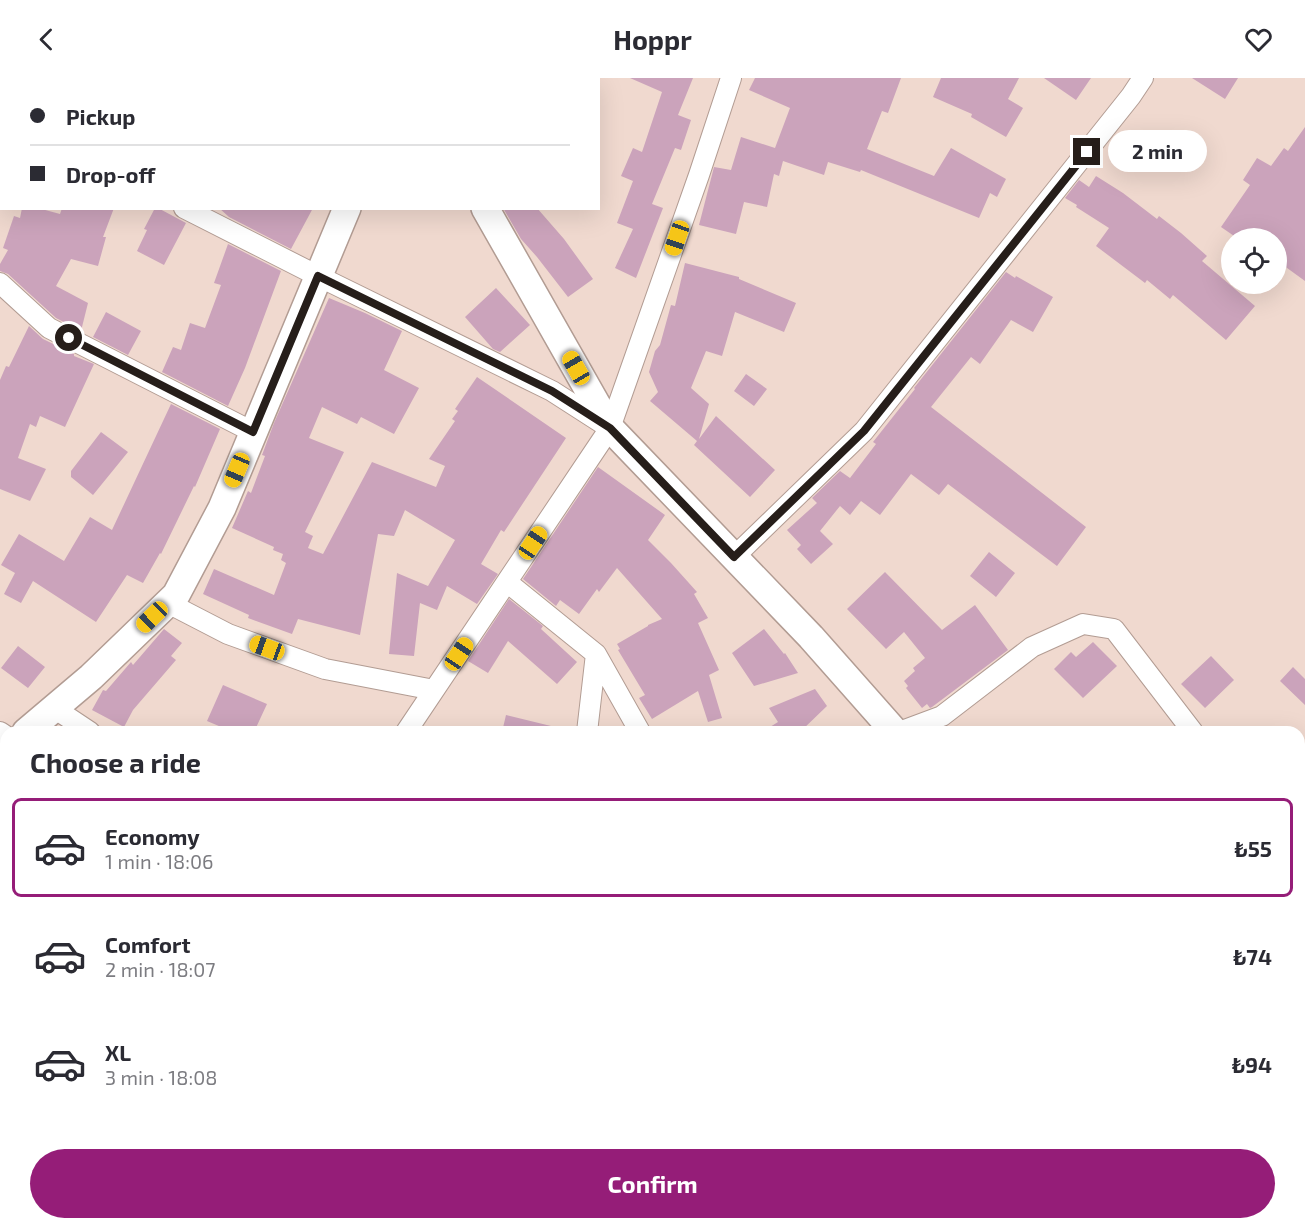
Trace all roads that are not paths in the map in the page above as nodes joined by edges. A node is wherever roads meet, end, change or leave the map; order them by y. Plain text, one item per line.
1 (731, 78) edge
2 (1143, 78) edge
3 (188, 210) edge
4 (345, 210) edge
5 (486, 210) edge
6 (318, 276) junction
7 (0, 283) edge
8 (610, 428) junction
9 (253, 432) junction
10 (734, 557) junction
11 (507, 582) junction
12 (168, 603) junction
13 (596, 654) junction
14 (434, 690) junction
15 (54, 708) junction
16 (33, 726) edge
17 (81, 726) edge
18 (410, 726) edge
19 (589, 726) edge
20 (637, 726) edge
21 (892, 726) edge
22 (914, 726) edge
23 (1188, 726) edge

1 - 8 street
2 - 10 street
3 - 6 street
4 - 6 street
5 - 8 street
6 - 8 street
6 - 9 street
7 - 9 street
8 - 10 street
8 - 11 street
9 - 12 street
10 - 21 street
11 - 13 street
11 - 14 street
12 - 14 street
12 - 15 street
13 - 19 street
13 - 20 street
14 - 18 street
15 - 16 street
15 - 17 street
22 - 23 street

